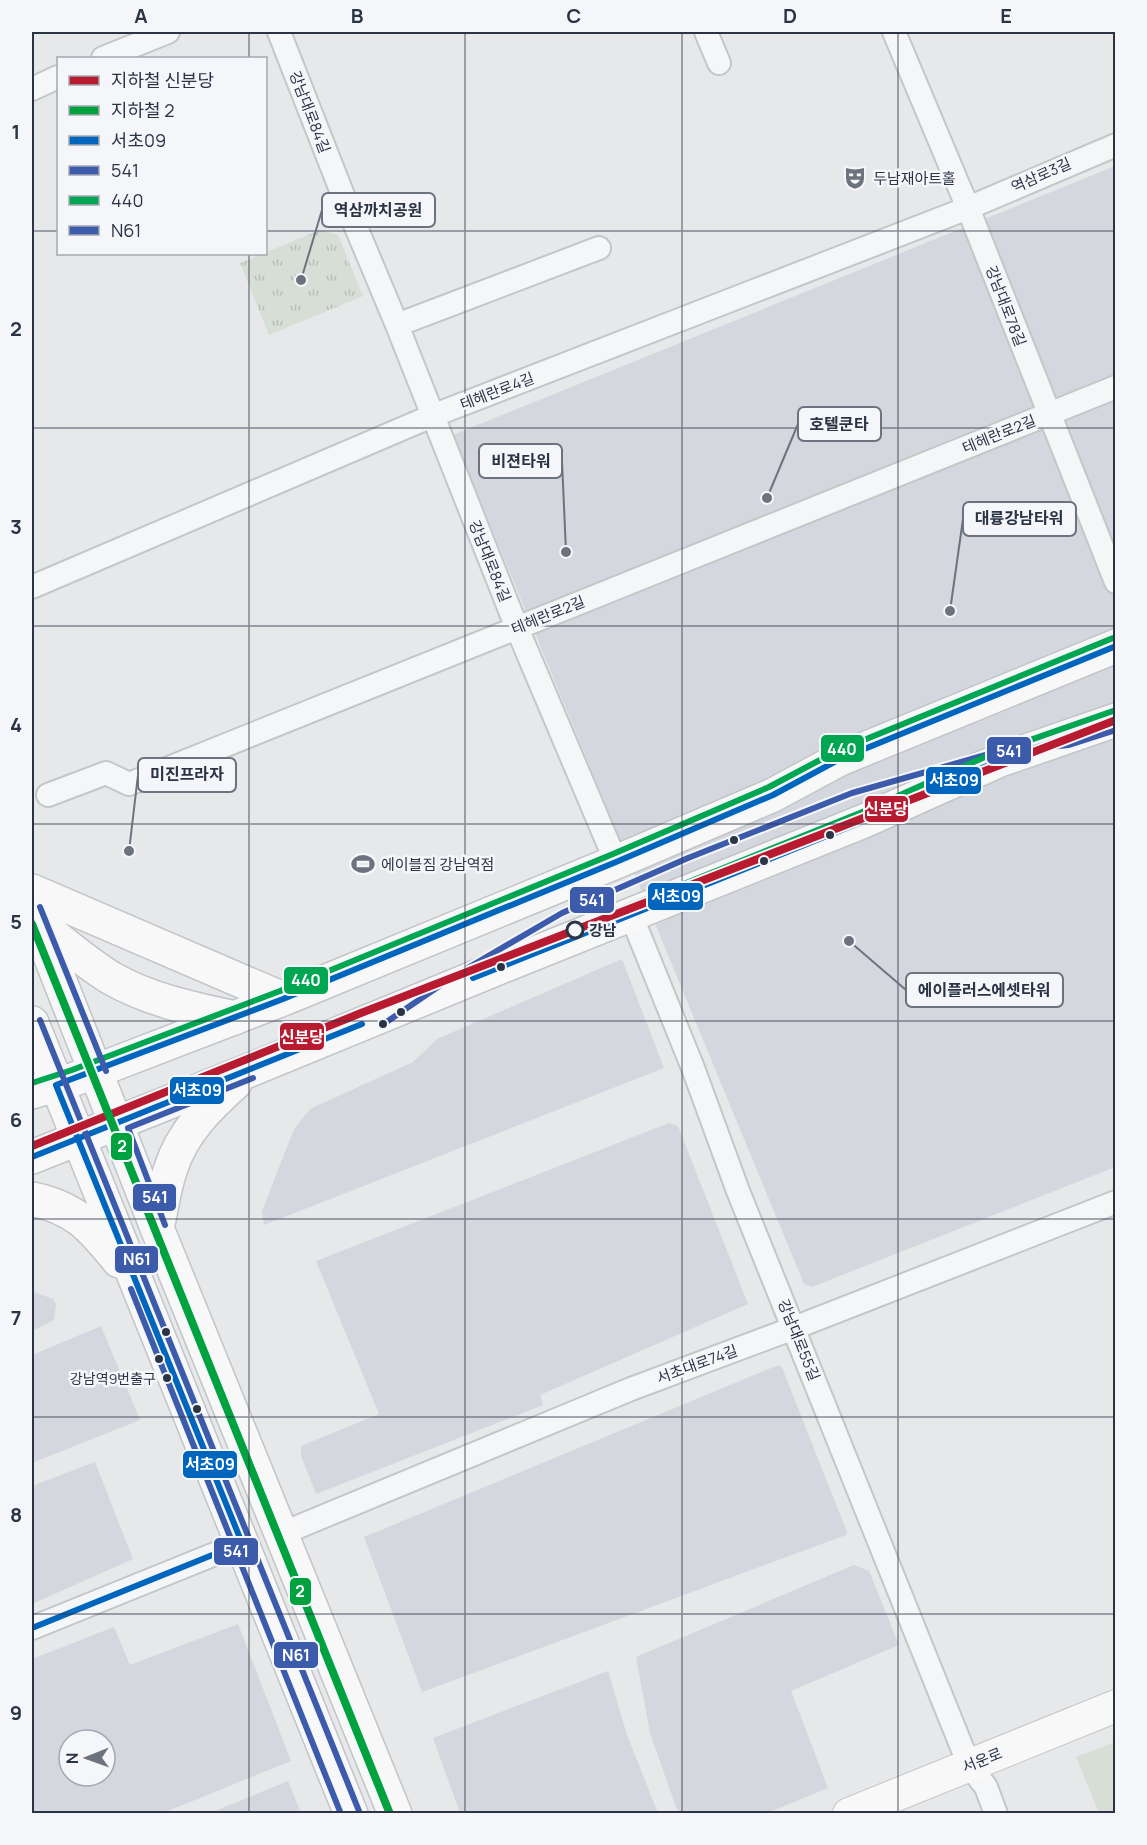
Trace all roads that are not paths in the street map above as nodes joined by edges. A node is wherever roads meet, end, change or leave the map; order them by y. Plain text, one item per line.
1 (168, 32) edge
2 (279, 32) edge
3 (706, 32) edge
4 (894, 32) edge
5 (106, 57) edge
6 (719, 63) dead end
7 (57, 77) edge
8 (32, 89) edge
9 (1116, 145) edge
10 (968, 208) junction
11 (599, 248) dead end
12 (397, 325) junction
13 (1116, 387) edge
14 (1048, 414) junction
15 (432, 416) junction
16 (1116, 582) edge
17 (32, 587) edge
18 (517, 628) junction
19 (1116, 646) edge
20 (1116, 720) edge
21 (48, 795) dead end
22 (616, 862) junction
23 (33, 908) edge
24 (631, 915) junction
25 (32, 995) edge
26 (67, 999) junction
27 (283, 999) junction
28 (235, 1018) junction
29 (32, 1023) edge
30 (250, 1070) junction
31 (97, 1071) junction
32 (44, 1088) edge
33 (116, 1123) junction
34 (78, 1139) junction
35 (32, 1156) edge
36 (32, 1199) edge
37 (1116, 1202) edge
38 (157, 1228) junction
39 (139, 1286) junction
40 (794, 1328) junction
41 (281, 1534) junction
42 (242, 1543) junction
43 (32, 1628) edge
44 (1116, 1707) edge
45 (969, 1765) junction
46 (351, 1814) edge
47 (395, 1814) edge
48 (849, 1814) edge
49 (996, 1814) edge

1 - 5 street
2 - 12 street, 강남대로84길
3 - 6 street
4 - 10 street, 강남대로78길
7 - 8 street
9 - 10 street, 역삼로3길
10 - 14 street, 강남대로78길
10 - 15 street, 테헤란로4길
11 - 12 street
12 - 15 street, 강남대로84길
13 - 14 street, 테헤란로2길
14 - 16 street, 강남대로78길
14 - 18 street, 테헤란로2길
15 - 17 street, 테헤란로4길
15 - 18 street, 강남대로84길
18 - 21 street, 테헤란로2길
18 - 22 street, 강남대로84길
19 - 22 main road
20 - 24 main road
22 - 27 main road
23 - 26 main road
23 - 27 main road
23 - 28 main road
24 - 30 main road
24 - 40 street, 강남대로55길
25 - 26 main road
26 - 31 main road
27 - 28 main road
28 - 31 main road
29 - 32 main road
30 - 33 main road
30 - 38 main road
31 - 32 main road
31 - 33 main road
32 - 34 main road
33 - 34 main road
33 - 38 main road
34 - 35 main road
34 - 39 main road
36 - 39 main road
37 - 40 street, 서초대로74길
38 - 41 main road
39 - 42 main road
40 - 41 street, 서초대로74길
40 - 45 street, 강남대로55길
41 - 47 main road
42 - 43 street
42 - 46 main road
44 - 45 street, 서운로
45 - 48 street, 서운로
45 - 49 street, 강남대로55길

